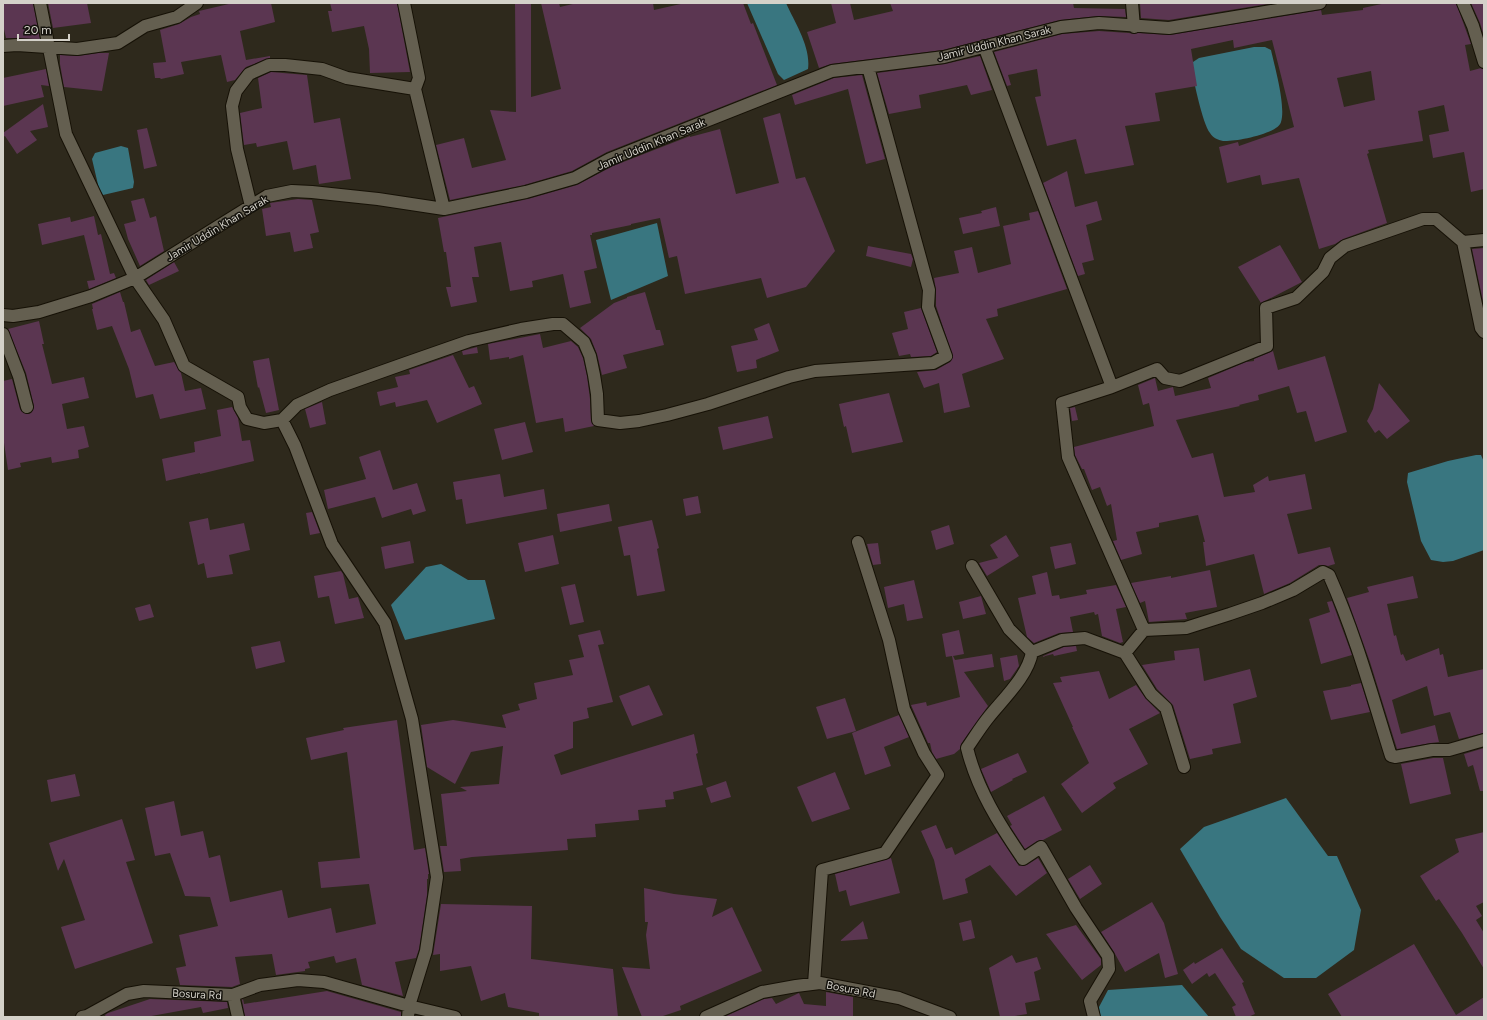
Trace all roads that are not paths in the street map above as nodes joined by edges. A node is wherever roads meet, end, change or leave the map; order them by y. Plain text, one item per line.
1 (40, 3) edge
2 (197, 3) edge
3 (404, 3) edge
4 (1132, 3) edge
5 (1320, 3) edge
6 (1463, 3) edge
7 (1134, 27) junction
8 (3, 46) edge
9 (984, 46) junction
10 (48, 47) junction
11 (1484, 62) edge
12 (868, 67) junction
13 (415, 89) junction
14 (251, 206) junction
15 (444, 209) junction
16 (1484, 240) edge
17 (1462, 242) junction
18 (135, 278) junction
19 (3, 315) edge
20 (1484, 332) edge
21 (3, 334) edge
22 (1112, 387) junction
23 (27, 407) dead end
24 (282, 420) junction
25 (858, 542) dead end
26 (972, 566) dead end
27 (1144, 630) junction
28 (1032, 652) junction
29 (1125, 653) junction
30 (1484, 740) edge
31 (1184, 767) dead end
32 (814, 984) junction
33 (233, 995) junction
34 (409, 1011) edge
35 (82, 1017) edge
36 (238, 1017) edge
37 (455, 1017) edge
38 (706, 1017) edge
39 (950, 1017) edge
40 (1094, 1017) edge

1 - 10 street
2 - 10 street
3 - 13 street
4 - 7 street
5 - 7 street, Jamir Uddin Khan Sarak
6 - 11 street
7 - 9 street, Jamir Uddin Khan Sarak
8 - 10 street
9 - 12 street, Jamir Uddin Khan Sarak
9 - 22 street
10 - 18 street
12 - 15 street, Jamir Uddin Khan Sarak
12 - 24 street
13 - 14 street
13 - 15 street
14 - 15 street, Jamir Uddin Khan Sarak
14 - 18 street, Jamir Uddin Khan Sarak
16 - 17 street
17 - 20 street
17 - 22 street
18 - 19 street, Jamir Uddin Khan Sarak
18 - 24 street
21 - 23 street
22 - 27 street
24 - 34 street
25 - 32 street
26 - 28 street
27 - 29 street
27 - 30 street
28 - 29 street
28 - 40 street
29 - 31 street
32 - 38 street, Bosura Rd
32 - 39 street, Bosura Rd
33 - 34 street, Bosura Rd
33 - 35 street, Bosura Rd
33 - 36 street
34 - 37 street, Bosura Rd

